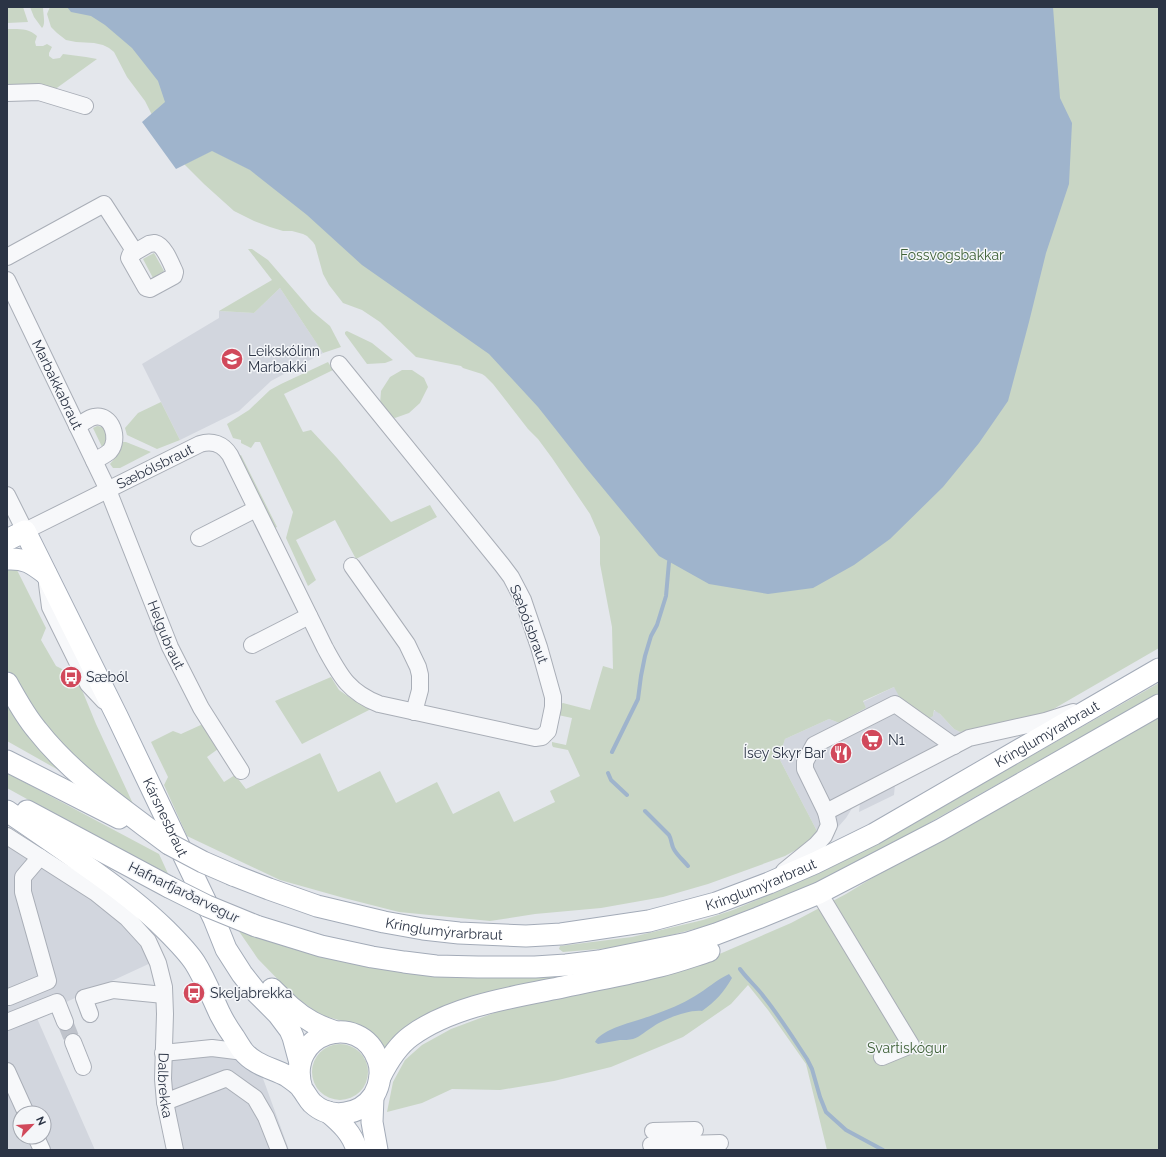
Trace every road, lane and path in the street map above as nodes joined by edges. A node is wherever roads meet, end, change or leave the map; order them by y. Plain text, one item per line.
1 (7, 93) edge
2 (85, 106) dead end
3 (135, 252) dead end
4 (7, 257) edge
5 (7, 280) edge
6 (339, 364) dead end
7 (77, 426) junction
8 (94, 461) junction
9 (108, 490) junction
10 (7, 496) edge
11 (256, 509) junction
12 (16, 536) edge
13 (199, 538) dead end
14 (7, 559) edge
15 (352, 566) dead end
16 (46, 574) junction
17 (309, 616) junction
18 (252, 645) dead end
19 (1159, 670) edge
20 (7, 683) edge
21 (1101, 702) junction
22 (1159, 705) edge
23 (414, 712) junction
24 (954, 746) junction
25 (12, 763) edge
26 (241, 771) dead end
27 (7, 800) edge
28 (7, 810) edge
29 (826, 812) junction
30 (148, 831) junction
31 (7, 836) edge
32 (40, 856) junction
33 (769, 883) junction
34 (812, 896) junction
35 (214, 919) junction
36 (372, 957) joint
37 (164, 994) junction
38 (9, 997) dead end
39 (90, 1014) dead end
40 (221, 1016) junction
41 (7, 1022) edge
42 (65, 1022) tunnel mouth
43 (336, 1032) junction
44 (73, 1042) tunnel mouth
45 (207, 1049) junction
46 (244, 1052) junction
47 (163, 1053) junction
48 (882, 1058) dead end
49 (300, 1063) junction
50 (83, 1067) dead end
51 (7, 1071) edge
52 (380, 1077) junction
53 (302, 1089) junction
54 (373, 1097) junction
55 (165, 1102) junction
56 (22, 1105) edge
57 (328, 1112) junction
58 (695, 1130) dead end
59 (652, 1137) edge
60 (720, 1143) dead end
61 (175, 1150) edge
62 (279, 1150) edge
63 (356, 1150) edge
64 (377, 1150) edge

1 - 2 street
3 - 4 street
5 - 7 street, Marbakkabraut
6 - 23 street, Sæbólsbraut
7 - 8 street, Marbakkabraut
7 - 8 street
8 - 9 street, Marbakkabraut
9 - 11 street, Sæbólsbraut
9 - 12 street, Sæbólsbraut
9 - 26 street, Helgubraut
10 - 12 street, Kársnesbraut
11 - 13 street
11 - 17 street, Sæbólsbraut
12 - 16 main road, Kársnesbraut
14 - 16 main road
15 - 23 street
16 - 35 main road, Kársnesbraut
17 - 18 street
17 - 23 street, Sæbólsbraut
19 - 21 main road, Kringlumýrarbraut
20 - 30 main road
21 - 24 street
21 - 33 main road, Kringlumýrarbraut
22 - 34 main road, Kringlumýrarbraut
24 - 29 street
24 - 29 street
25 - 30 main road
27 - 36 main road, Hafnarfjarðarvegur, bridge
28 - 40 main road
29 - 33 street
30 - 33 main road, Kringlumýrarbraut, bridge
31 - 32 street
32 - 37 street
32 - 38 street
34 - 36 main road, Kringlumýrarbraut
34 - 48 street
34 - 52 main road
35 - 43 main road
35 - 49 main road
37 - 39 street
37 - 47 street
40 - 45 street
40 - 46 main road
41 - 42 street
43 - 49 main road
43 - 52 main road
44 - 50 street
45 - 46 street, Dalbrekka
45 - 47 street, Dalbrekka
46 - 53 main road
47 - 55 street, Dalbrekka
49 - 53 main road
51 - 56 street
52 - 54 main road
53 - 57 main road
54 - 57 main road
54 - 64 main road
55 - 61 street, Dalbrekka
55 - 62 street
57 - 63 main road
58 - 59 street
59 - 60 street

